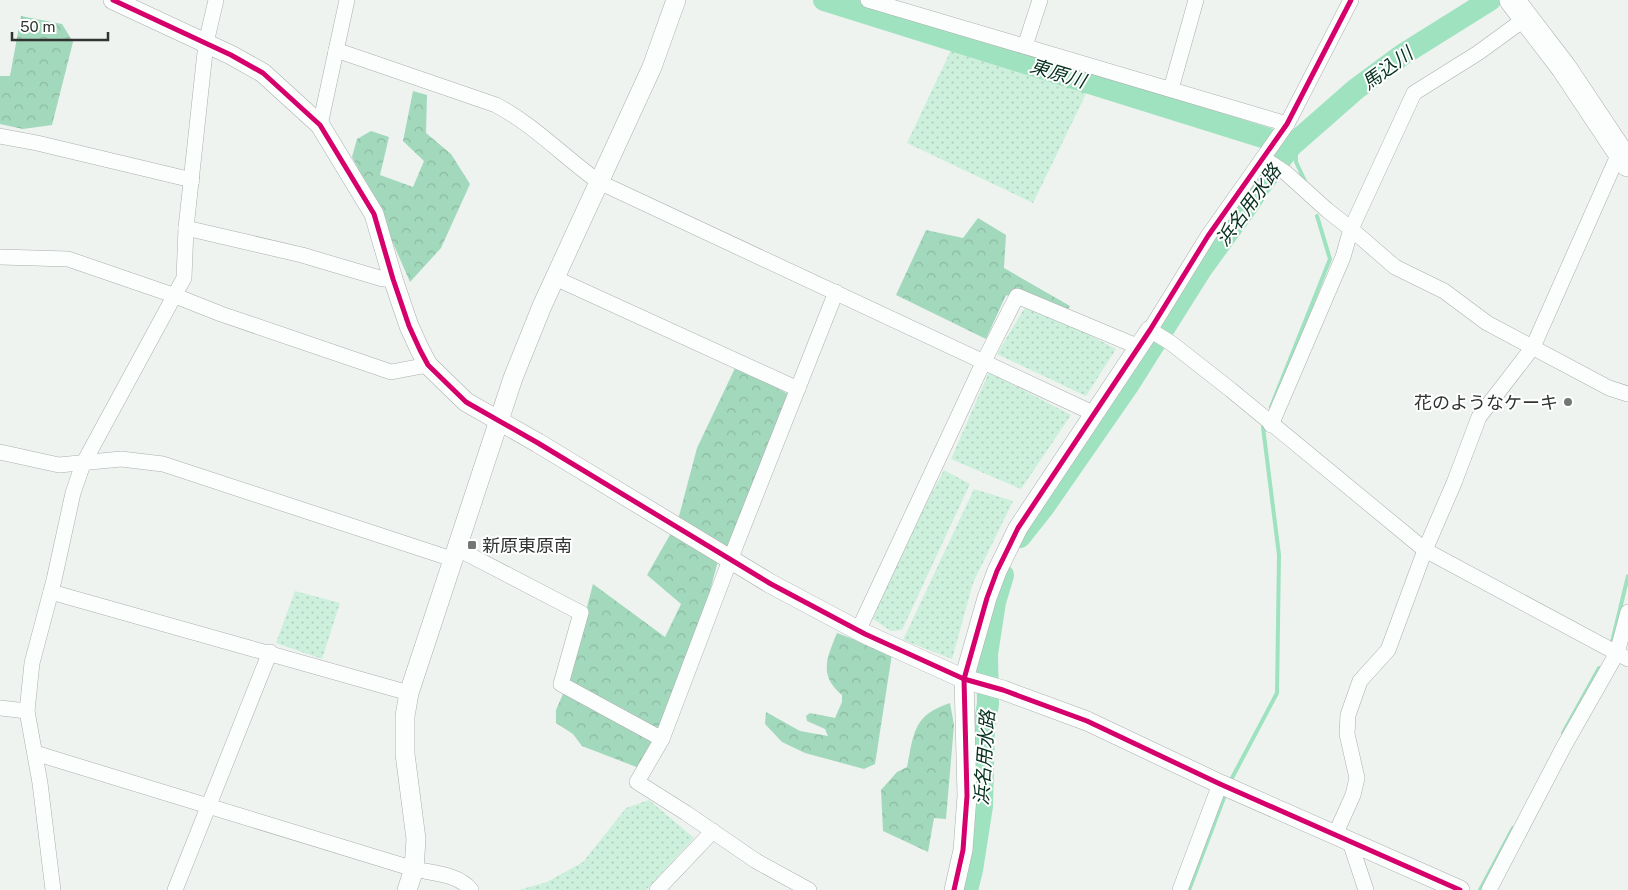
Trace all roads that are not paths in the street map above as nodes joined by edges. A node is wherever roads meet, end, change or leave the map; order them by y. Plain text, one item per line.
1 (113, 0) edge
2 (216, 0) edge
3 (347, 0) edge
4 (676, 0) edge
5 (1040, 0) edge
6 (1196, 0) edge
7 (1351, 0) edge
8 (878, 1) edge
9 (1520, 11) edge
10 (206, 43) junction
11 (1025, 46) junction
12 (336, 50) junction
13 (1171, 89) junction
14 (1287, 124) junction
15 (320, 125) junction
16 (0, 136) edge
17 (1624, 158) edge
18 (1267, 160) junction
19 (192, 180) junction
20 (600, 182) junction
21 (186, 228) junction
22 (1352, 229) junction
23 (0, 257) edge
24 (555, 278) junction
25 (393, 279) junction
26 (836, 292) junction
27 (173, 295) junction
28 (1154, 332) junction
29 (1139, 347) junction
30 (1533, 347) junction
31 (984, 361) junction
32 (428, 365) junction
33 (798, 390) junction
34 (1628, 394) edge
35 (1096, 414) junction
36 (498, 421) junction
37 (1271, 425) junction
38 (0, 452) edge
39 (83, 464) junction
40 (1424, 550) junction
41 (454, 554) junction
42 (730, 560) junction
43 (51, 592) junction
44 (1628, 612) edge
45 (858, 631) junction
46 (270, 652) junction
47 (1622, 656) edge
48 (971, 680) junction
49 (409, 693) junction
50 (0, 708) edge
51 (27, 711) junction
52 (662, 739) junction
53 (35, 753) junction
54 (1220, 784) junction
55 (208, 806) junction
56 (712, 831) junction
57 (1342, 838) junction
58 (414, 869) junction
59 (53, 890) edge
60 (175, 890) edge
61 (407, 890) edge
62 (471, 890) edge
63 (657, 890) edge
64 (809, 890) edge
65 (954, 890) edge
66 (1180, 890) edge
67 (1366, 890) edge
68 (1460, 890) edge
69 (1489, 890) edge

1 - 10 street
2 - 10 street
3 - 12 street
4 - 20 street
5 - 11 street
6 - 13 street
7 - 14 street
8 - 11 street
9 - 17 main road
9 - 22 street
10 - 15 street
10 - 19 street
11 - 13 street
12 - 15 street
12 - 20 street
13 - 14 street
14 - 18 street
15 - 25 street
16 - 19 street
17 - 30 street
18 - 22 street
18 - 28 street
19 - 21 street
20 - 24 street
20 - 26 street
21 - 25 street
21 - 27 street
22 - 30 street
22 - 37 street
23 - 27 street
24 - 33 street
24 - 36 street
25 - 32 street
26 - 31 street
26 - 33 street
27 - 32 street
27 - 39 street
28 - 29 street
28 - 37 street
29 - 31 street
29 - 35 street
30 - 34 street
30 - 40 street
31 - 35 street
31 - 45 street
32 - 36 street
33 - 42 street
35 - 48 street
36 - 41 street
36 - 42 street
37 - 40 street
38 - 39 street
39 - 41 street
39 - 43 street
40 - 47 street
40 - 57 street
41 - 49 street
41 - 52 street
42 - 45 street
42 - 52 street
43 - 46 street
43 - 51 street
44 - 47 street
45 - 48 street
46 - 49 street
46 - 55 street
47 - 69 street
48 - 54 street
48 - 65 street
49 - 58 street
50 - 51 street
51 - 53 street
52 - 56 street
53 - 55 street
53 - 59 street
54 - 57 street
54 - 66 street
55 - 58 street
55 - 60 street
56 - 63 street
56 - 64 street
57 - 67 street
57 - 68 street
58 - 61 street
58 - 62 street

